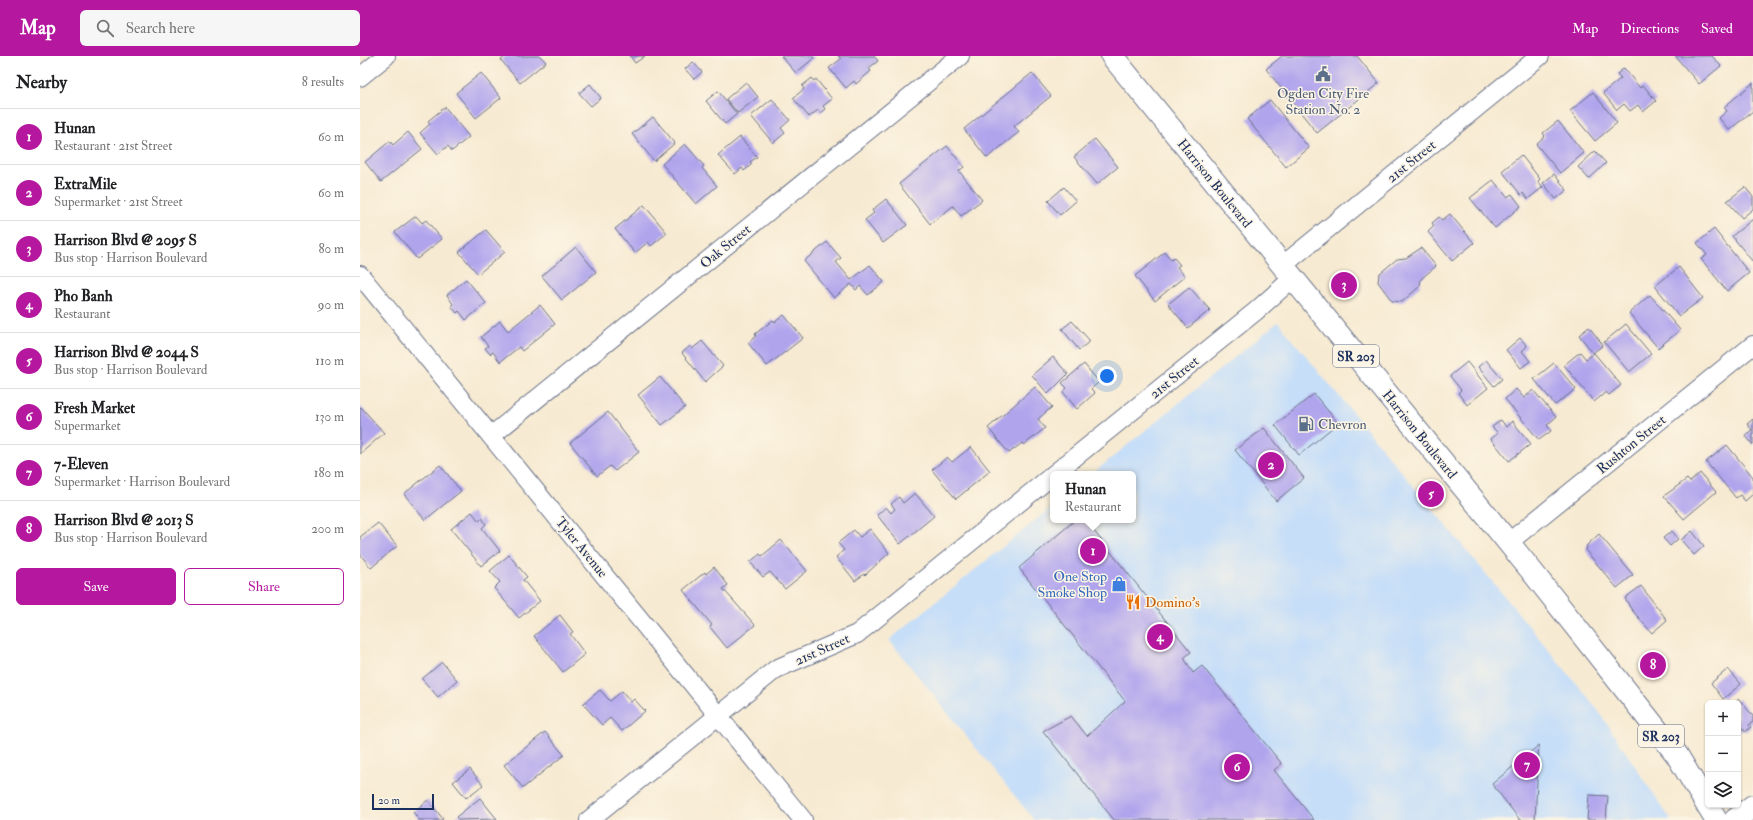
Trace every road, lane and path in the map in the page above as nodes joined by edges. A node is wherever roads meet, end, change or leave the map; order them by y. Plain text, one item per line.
1 (386, 56) edge
2 (960, 56) edge
3 (1112, 56) edge
4 (1540, 56) edge
5 (360, 77) edge
6 (1287, 272) junction
7 (360, 275) edge
8 (1753, 345) edge
9 (491, 436) junction
10 (1057, 471) edge
11 (1050, 476) edge
12 (1509, 542) junction
13 (719, 715) junction
14 (1753, 806) edge
15 (589, 820) edge
16 (803, 820) edge
17 (1716, 820) edge
18 (1735, 820) edge

1 - 5 street
2 - 9 street, Oak Street
3 - 6 main road, Harrison Boulevard / SR 203
4 - 6 street, 21st Street
6 - 10 street, 21st Street
6 - 12 main road, Harrison Boulevard / SR 203
7 - 9 street, Tyler Avenue
8 - 12 street, Rushton Street
9 - 13 street, Tyler Avenue
11 - 13 street, 21st Street
12 - 17 main road, Harrison Boulevard / SR 203
13 - 15 street, 21st Street
13 - 16 street, Tyler Avenue
14 - 18 main road

